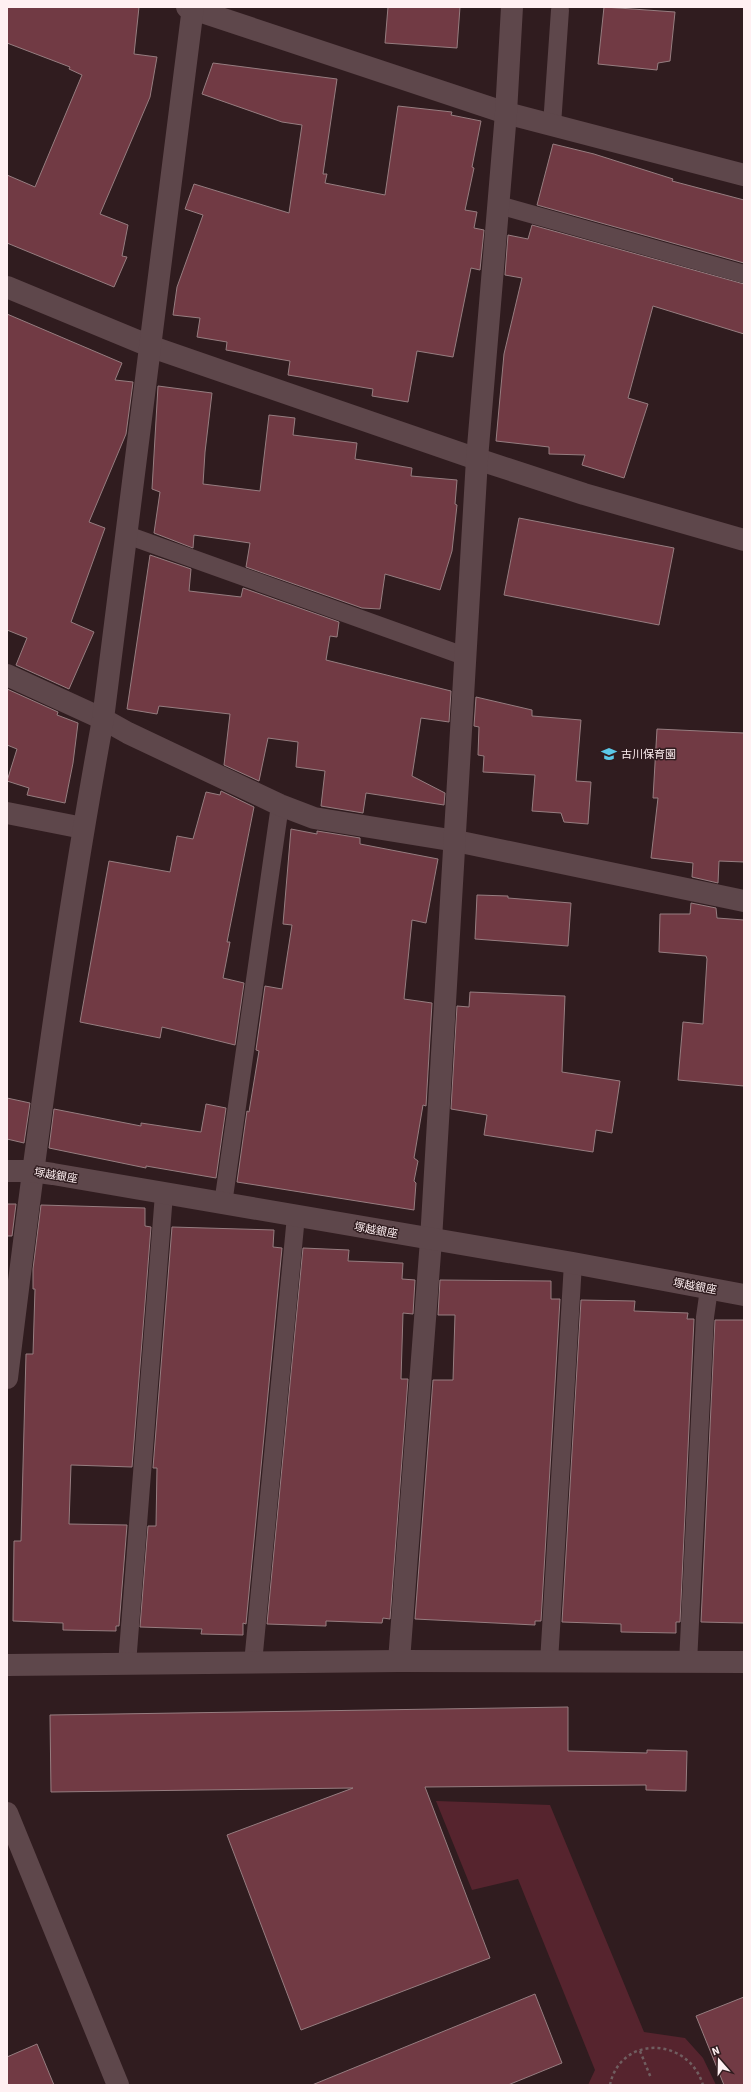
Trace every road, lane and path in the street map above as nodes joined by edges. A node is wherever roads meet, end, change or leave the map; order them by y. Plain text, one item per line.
1 (512, 7) edge
2 (191, 8) edge
3 (560, 10) dead end
4 (506, 113) junction
5 (552, 125) junction
6 (744, 176) edge
7 (499, 205) junction
8 (744, 274) edge
9 (7, 287) edge
10 (152, 347) junction
11 (477, 459) junction
12 (127, 535) junction
13 (744, 540) edge
14 (467, 657) junction
15 (7, 675) edge
16 (103, 719) junction
17 (280, 805) junction
18 (7, 813) edge
19 (83, 828) junction
20 (456, 841) junction
21 (744, 901) edge
22 (7, 1171) edge
23 (32, 1171) junction
24 (164, 1194) junction
25 (223, 1204) junction
26 (296, 1216) junction
27 (431, 1240) junction
28 (573, 1263) junction
29 (709, 1289) junction
30 (744, 1295) edge
31 (7, 1378) edge
32 (399, 1661) junction
33 (549, 1662) junction
34 (744, 1662) edge
35 (253, 1663) junction
36 (688, 1663) junction
37 (127, 1664) junction
38 (7, 1666) edge
39 (7, 1813) edge
40 (640, 2050) junction
41 (651, 2078) dead end
42 (118, 2085) edge
43 (610, 2085) edge
44 (703, 2085) edge

1 - 4 street
2 - 4 street
2 - 10 street
3 - 5 lane
4 - 5 street
4 - 7 street
5 - 6 street
7 - 8 lane
7 - 11 street
9 - 10 street
10 - 11 street
10 - 12 street
11 - 13 street
11 - 14 street
12 - 14 lane
12 - 16 street
14 - 20 street
15 - 16 street
16 - 17 street
16 - 19 street
17 - 20 street
17 - 25 lane
18 - 19 street
19 - 23 street
20 - 21 street
20 - 27 street
22 - 23 street, 塚越銀座
23 - 24 street, 塚越銀座
23 - 31 street
24 - 25 street, 塚越銀座
24 - 37 lane
25 - 26 street, 塚越銀座
26 - 27 street, 塚越銀座
26 - 35 lane
27 - 28 street, 塚越銀座
27 - 32 street
28 - 29 street, 塚越銀座
28 - 33 lane
29 - 30 street, 塚越銀座
29 - 36 lane
32 - 33 street
32 - 35 street
33 - 36 street
34 - 36 street
35 - 37 street
37 - 38 street
39 - 42 street
40 - 41 path
40 - 43 path
40 - 44 path

